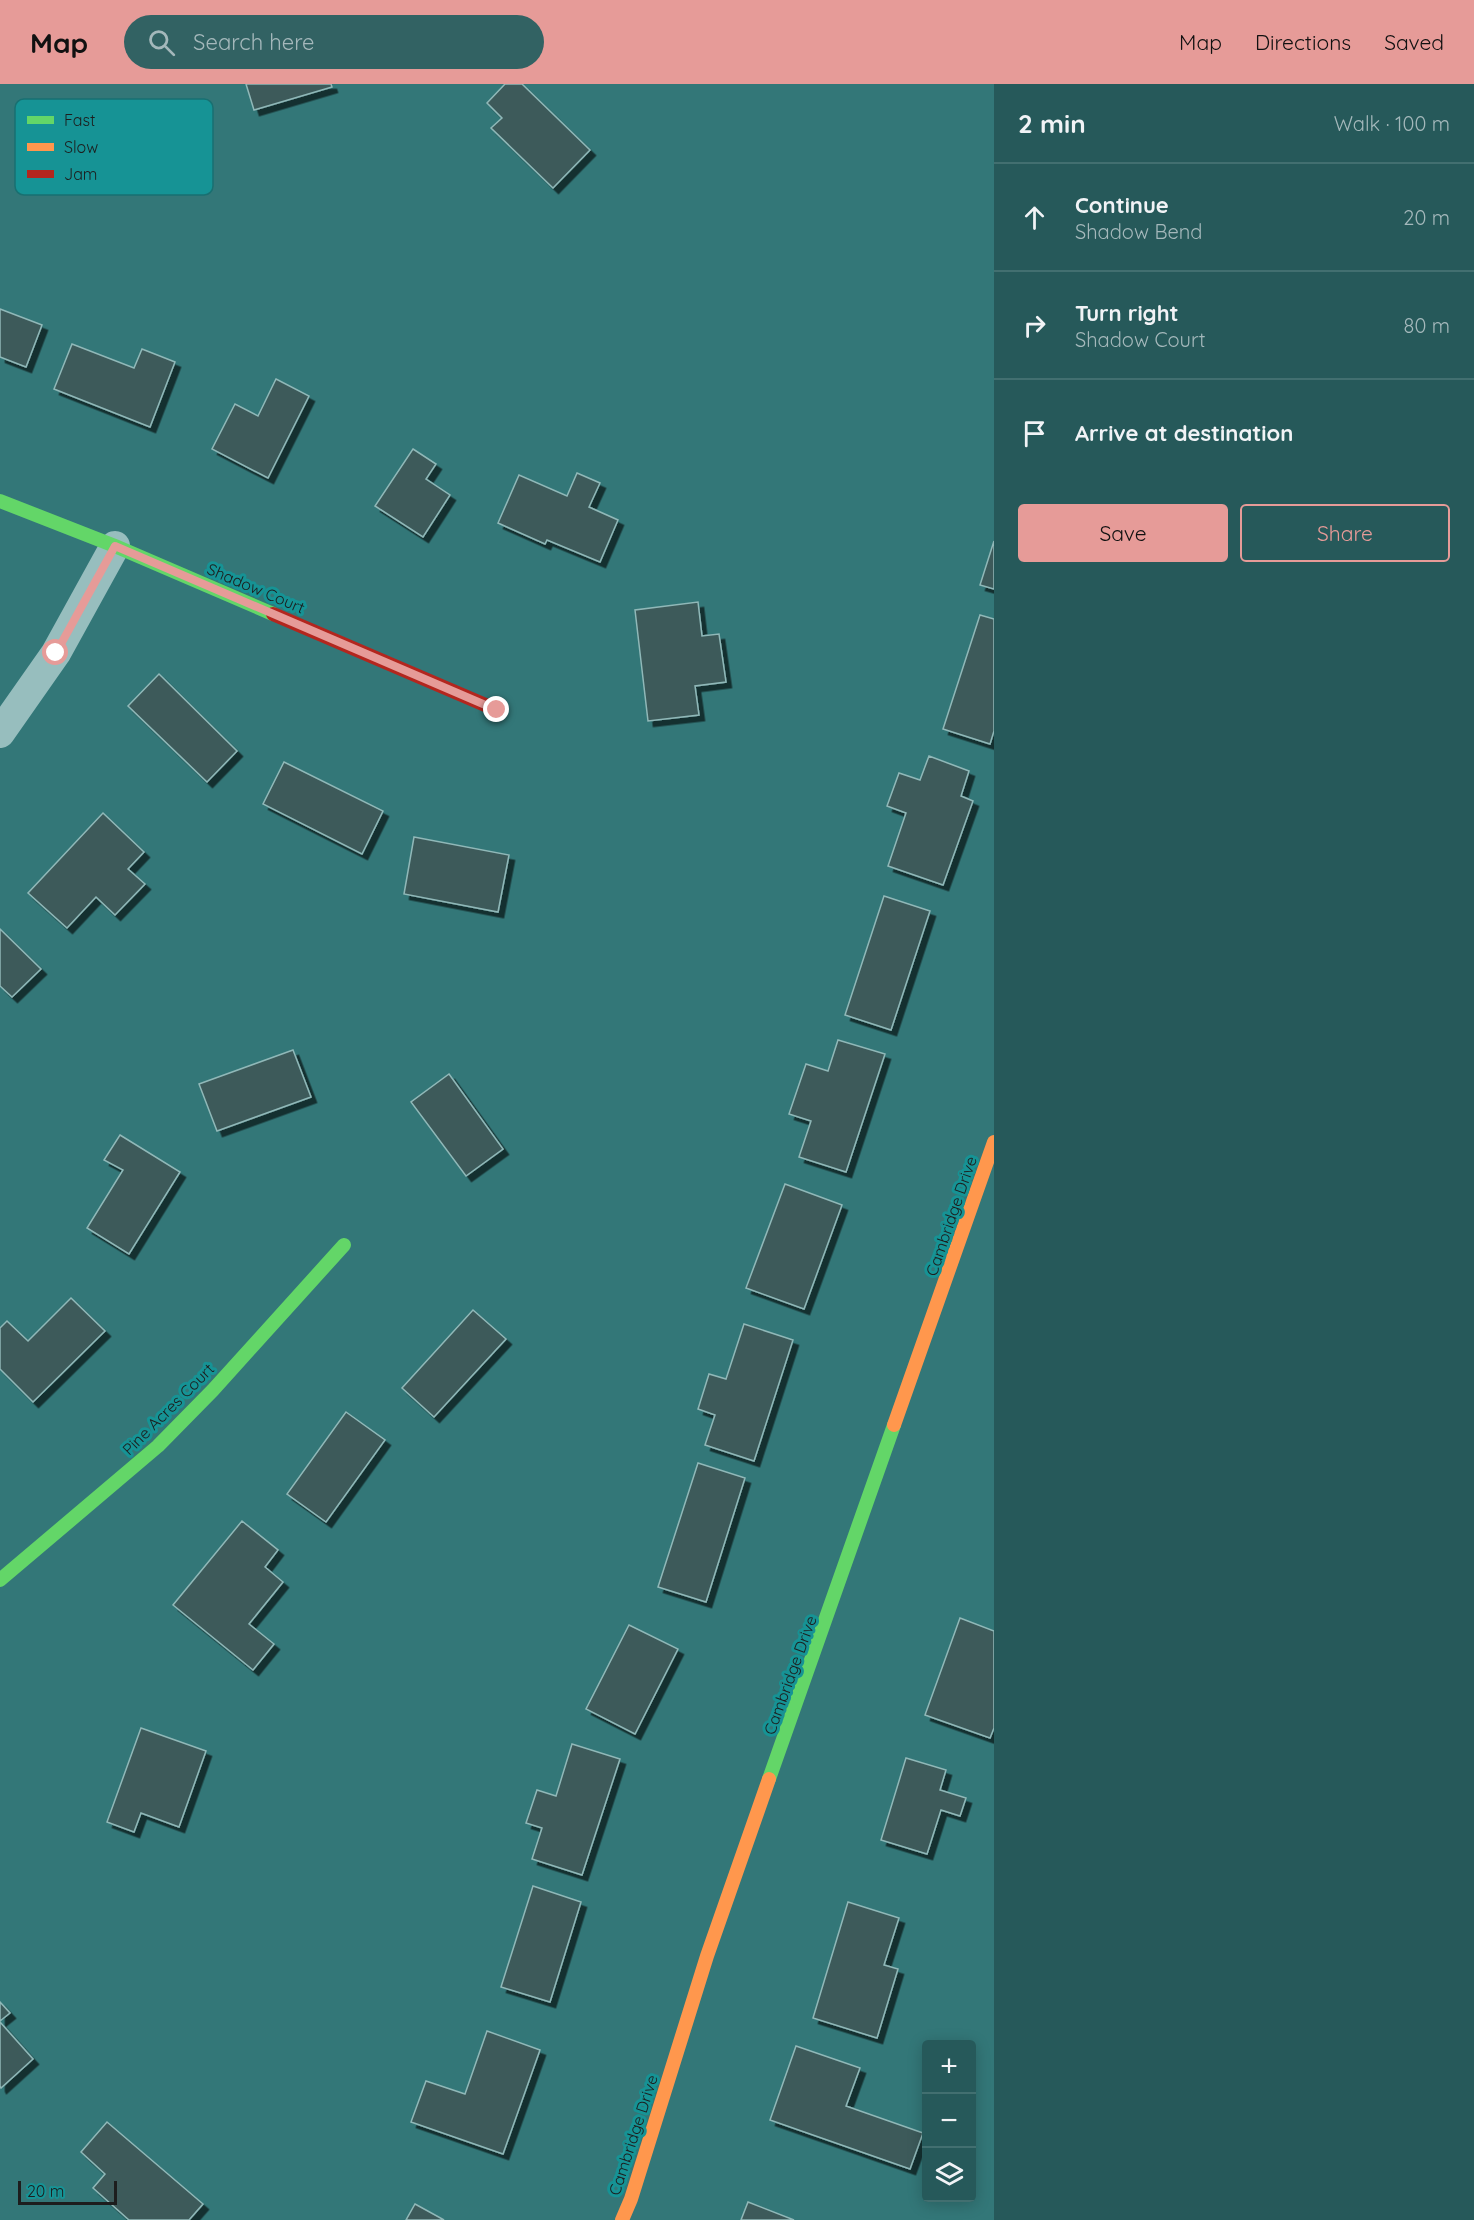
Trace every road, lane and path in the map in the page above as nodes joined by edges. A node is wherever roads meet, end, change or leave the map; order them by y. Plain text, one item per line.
1 (0, 501) edge
2 (115, 546) junction
3 (497, 710) dead end
4 (0, 733) edge
5 (994, 1142) edge
6 (344, 1245) dead end
7 (0, 1580) edge
8 (622, 2220) edge

1 - 2 street, Shadow Court
2 - 3 street, Shadow Court
2 - 4 street
5 - 8 street, Cambridge Drive
6 - 7 street, Pine Acres Court

